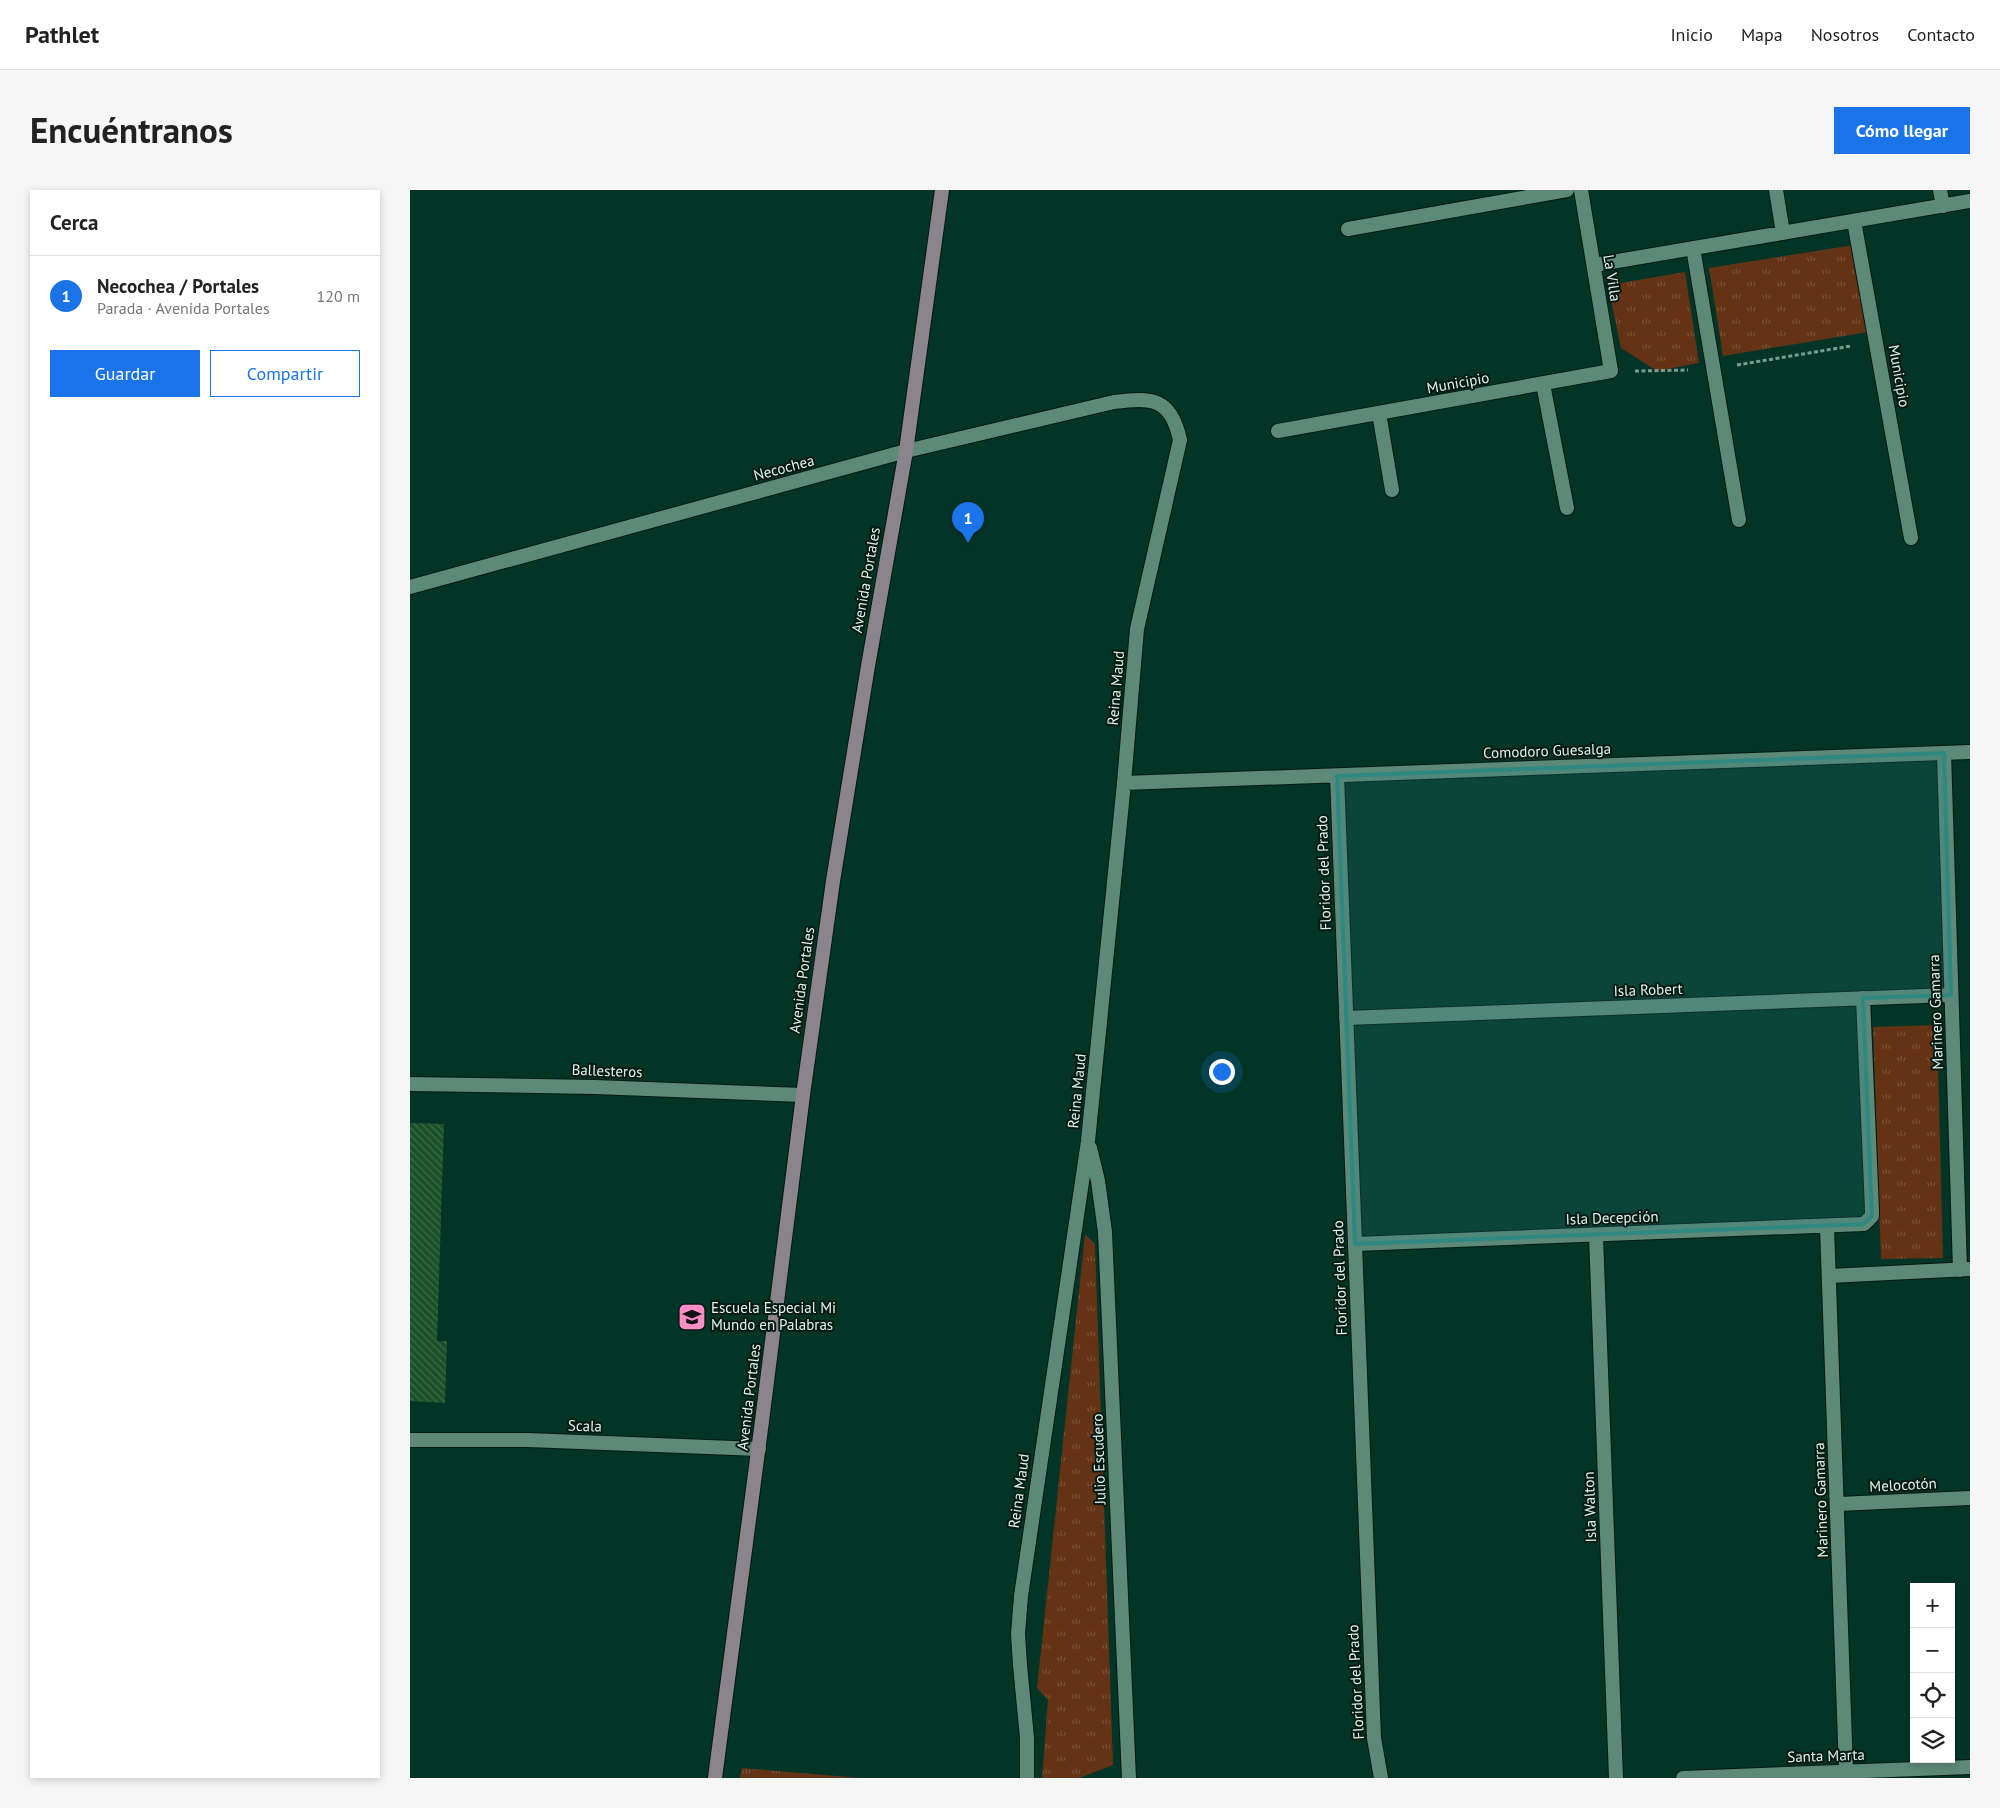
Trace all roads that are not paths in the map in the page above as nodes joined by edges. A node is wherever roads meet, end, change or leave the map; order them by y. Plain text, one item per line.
1 (942, 190) edge
2 (1567, 190) edge
3 (1581, 190) edge
4 (1776, 190) edge
5 (1940, 190) edge
6 (1970, 201) edge
7 (1942, 206) junction
8 (1854, 221) junction
9 (1348, 229) dead end
10 (1783, 232) junction
11 (1693, 248) junction
12 (1594, 264) junction
13 (1611, 371) joint
14 (1543, 384) junction
15 (1168, 410) joint
16 (1379, 414) junction
17 (1278, 432) dead end
18 (906, 451) junction
19 (1392, 490) dead end
20 (1567, 508) dead end
21 (1739, 520) dead end
22 (1912, 538) dead end
23 (410, 587) edge
24 (1970, 752) edge
25 (1944, 753) junction
26 (1337, 776) junction
27 (1124, 783) junction
28 (1951, 994) junction
29 (1863, 998) junction
30 (1346, 1018) junction
31 (410, 1084) edge
32 (803, 1095) junction
33 (1088, 1141) junction
34 (1828, 1226) junction
35 (1596, 1235) junction
36 (1355, 1244) junction
37 (1965, 1270) edge
38 (1830, 1276) junction
39 (410, 1440) edge
40 (758, 1449) junction
41 (1970, 1498) edge
42 (1838, 1504) junction
43 (1970, 1767) edge
44 (1846, 1772) junction
45 (715, 1778) edge
46 (1026, 1778) edge
47 (1129, 1778) edge
48 (1381, 1778) edge
49 (1616, 1778) edge
50 (1683, 1778) edge

1 - 18 main road, Avenida Portales
2 - 9 street
3 - 12 street, La Villa
4 - 10 street
5 - 7 street
6 - 7 street
7 - 8 street
8 - 10 street
8 - 22 street, Municipio
10 - 11 street
11 - 12 street
11 - 21 street
12 - 13 street, La Villa
13 - 14 street, Municipio
14 - 16 street, Municipio
14 - 20 street
15 - 18 street, Necochea
15 - 27 street, Reina Maud
16 - 17 street, Municipio
16 - 19 street
18 - 23 street, Necochea
18 - 32 main road, Avenida Portales
24 - 25 street, Comodoro Guesalga
25 - 26 street, Comodoro Guesalga
25 - 28 street, Marinero Gamarra
26 - 27 street, Comodoro Guesalga
26 - 30 street, Floridor del Prado
27 - 33 street, Reina Maud
28 - 29 street, Isla Robert
28 - 37 street, Marinero Gamarra
29 - 30 street, Isla Robert
29 - 34 street, Isla Decepción
30 - 36 street, Floridor del Prado
31 - 32 street, Ballesteros
32 - 40 main road, Avenida Portales
33 - 46 street, Reina Maud
33 - 47 street, Julio Escudero
34 - 35 street, Isla Decepción
34 - 38 street, Marinero Gamarra
35 - 36 street, Isla Decepción
35 - 49 street, Isla Walton
36 - 48 street, Floridor del Prado
37 - 38 street
38 - 42 street, Marinero Gamarra
39 - 40 street, Scala
40 - 45 main road, Avenida Portales
41 - 42 street, Melocotón
42 - 44 street, Marinero Gamarra
43 - 44 street, Santa Marta
44 - 50 street, Santa Marta

